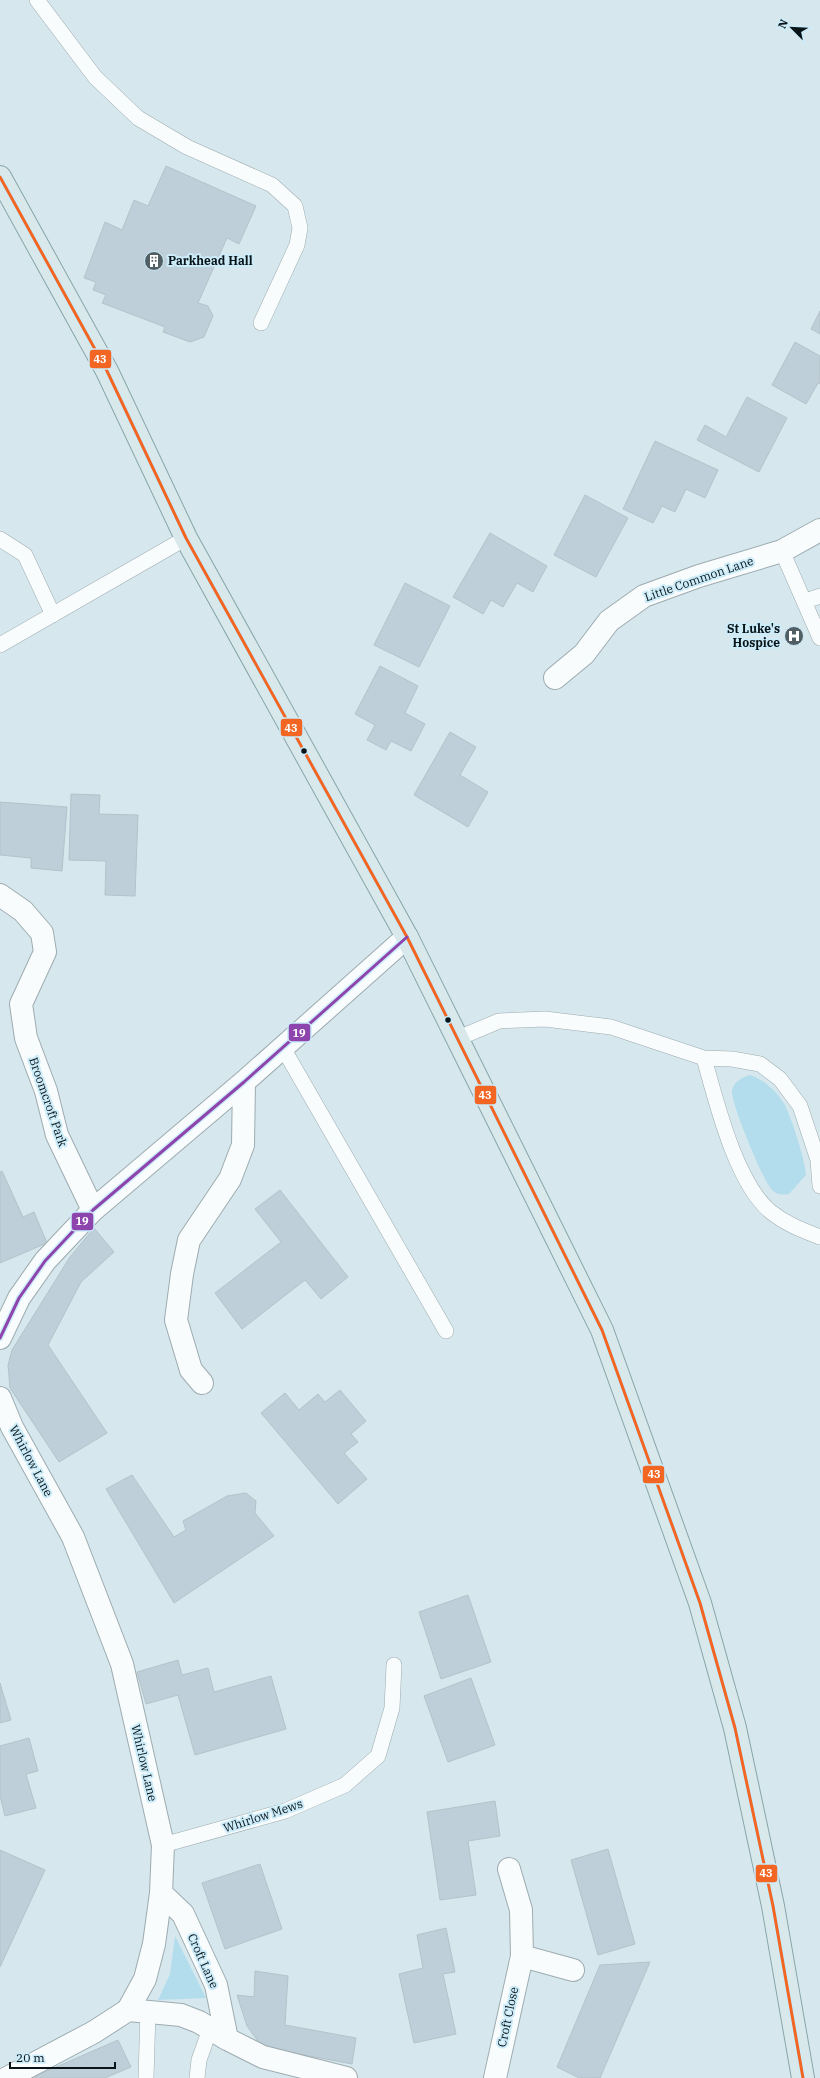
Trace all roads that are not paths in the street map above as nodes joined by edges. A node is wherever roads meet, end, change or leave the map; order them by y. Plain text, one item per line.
1 (37, 0) edge
2 (0, 178) edge
3 (260, 323) dead end
4 (820, 530) edge
5 (186, 538) junction
6 (0, 539) edge
7 (782, 551) junction
8 (820, 596) edge
9 (805, 601) junction
10 (53, 615) junction
11 (820, 638) edge
12 (0, 645) edge
13 (555, 678) dead end
14 (0, 895) edge
15 (406, 937) junction
16 (456, 1038) junction
17 (283, 1048) junction
18 (704, 1058) junction
19 (244, 1082) junction
20 (820, 1186) edge
21 (93, 1210) junction
22 (820, 1236) edge
23 (446, 1331) dead end
24 (0, 1338) edge
25 (202, 1383) dead end
26 (0, 1398) edge
27 (394, 1665) dead end
28 (163, 1845) junction
29 (508, 1870) dead end
30 (161, 1893) junction
31 (522, 1956) junction
32 (573, 1970) dead end
33 (138, 2011) junction
34 (219, 2034) junction
35 (7, 2078) edge
36 (146, 2078) edge
37 (197, 2078) edge
38 (346, 2078) edge
39 (495, 2078) edge
40 (803, 2078) edge

1 - 3 lane
2 - 5 main road
4 - 7 street, Little Common Lane
5 - 10 lane
5 - 15 main road
6 - 10 lane
7 - 9 lane
7 - 13 street, Little Common Lane
8 - 9 lane
9 - 11 lane
10 - 12 lane
14 - 21 street, Broomcroft Park
15 - 16 main road
15 - 17 street
16 - 18 lane
16 - 40 main road
17 - 19 street
17 - 23 lane
18 - 20 lane
18 - 22 lane
19 - 21 street
19 - 25 street
21 - 24 street
26 - 28 street, Whirlow Lane
27 - 28 lane, Whirlow Mews
28 - 30 street, Whirlow Lane
29 - 31 street, Croft Close
30 - 33 street, Whirlow Lane
30 - 34 street, Croft Lane
31 - 32 street
31 - 39 street, Croft Close
33 - 34 street
33 - 35 street, Whirlow Lane
33 - 36 lane
34 - 37 lane
34 - 38 street

